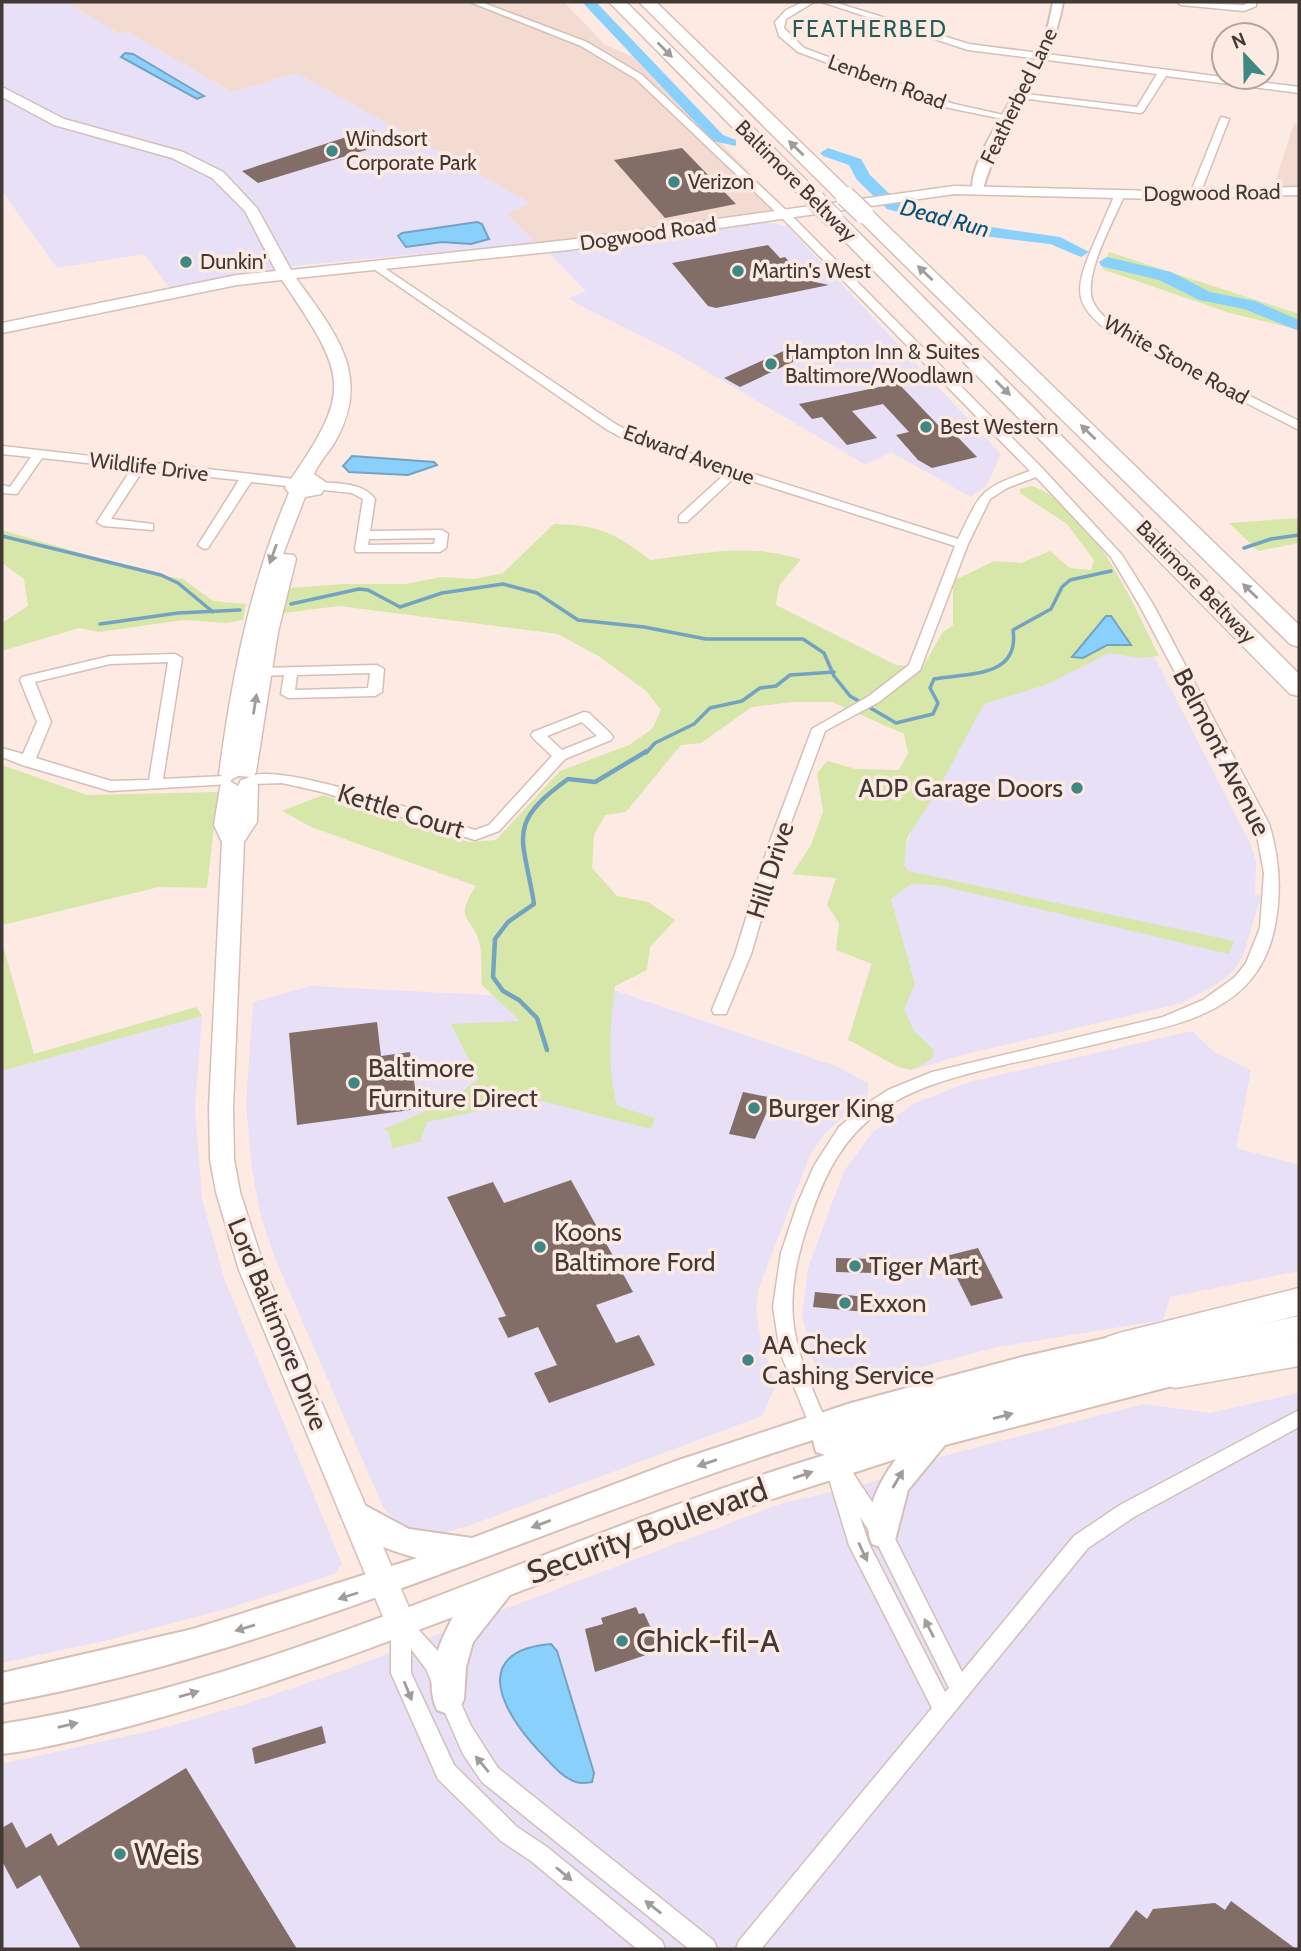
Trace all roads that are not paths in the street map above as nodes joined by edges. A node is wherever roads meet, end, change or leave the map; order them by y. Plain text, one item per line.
1 (474, 2) edge
2 (617, 2) edge
3 (647, 2) edge
4 (810, 2) edge
5 (826, 2) edge
6 (1058, 2) edge
7 (1181, 2) edge
8 (1252, 2) edge
9 (1042, 57) junction
10 (1163, 73) junction
11 (1299, 90) edge
12 (2, 91) edge
13 (1020, 95) junction
14 (1008, 117) junction
15 (1224, 119) dead end
16 (976, 189) junction
17 (1299, 191) edge
18 (1121, 194) junction
19 (1195, 194) junction
20 (784, 214) junction
21 (373, 265) junction
22 (285, 274) junction
23 (2, 328) edge
24 (1299, 426) edge
25 (327, 441) joint
26 (2, 450) edge
27 (39, 454) junction
28 (140, 465) junction
29 (734, 472) junction
30 (1039, 472) junction
31 (247, 478) junction
32 (307, 485) junction
33 (2, 489) edge
34 (683, 519) dead end
35 (149, 527) dead end
36 (363, 535) junction
37 (962, 544) junction
38 (204, 545) dead end
39 (1299, 639) edge
40 (291, 671) junction
41 (260, 672) junction
42 (1299, 688) edge
43 (2, 752) edge
44 (560, 756) dead end
45 (27, 762) junction
46 (238, 780) junction
47 (155, 785) junction
48 (720, 1010) dead end
49 (1299, 1301) edge
50 (1299, 1311) edge
51 (1299, 1326) edge
52 (1299, 1345) edge
53 (1119, 1347) junction
54 (1299, 1352) edge
55 (1175, 1374) junction
56 (1299, 1418) edge
57 (937, 1434) junction
58 (827, 1444) junction
59 (355, 1513) junction
60 (883, 1535) junction
61 (482, 1547) junction
62 (508, 1582) junction
63 (384, 1583) junction
64 (401, 1624) junction
65 (2, 1688) edge
66 (960, 1689) junction
67 (447, 1699) junction
68 (943, 1709) junction
69 (6, 1739) edge
70 (654, 1949) edge
71 (706, 1949) edge
72 (747, 1949) edge

1 - 20 street, Belmont Avenue
2 -> 42 highway, Baltimore Beltway, bridge
39 -> 3 highway, Baltimore Beltway, bridge
4 - 14 street, Lenbern Road
5 - 9 street
6 - 9 street, Featherbed Lane
7 - 8 street
9 - 10 street
9 - 13 street, Featherbed Lane
10 - 11 street
10 - 13 street
12 - 22 main road, Lord Baltimore Drive
13 - 14 street, Featherbed Lane
14 - 16 street, Featherbed Lane
15 - 19 street
16 - 18 main road, Dogwood Road
16 - 20 main road, Dogwood Road
17 - 19 main road, Dogwood Road
18 - 19 main road, Dogwood Road
18 - 24 street, White Stone Road
20 - 21 main road, Dogwood Road
20 - 30 street, Belmont Avenue
21 - 22 main road, Dogwood Road
21 - 29 street, Edward Avenue
22 - 23 main road, Dogwood Road
22 - 25 main road, Lord Baltimore Drive
25 - 32 main road, Lord Baltimore Drive
26 - 27 street, Wildlife Drive
27 - 28 street, Wildlife Drive
27 - 33 street
28 - 31 street, Wildlife Drive
28 - 35 street
29 - 34 street
29 - 37 street, Edward Avenue
30 - 37 street
30 - 58 street, Belmont Avenue
31 - 32 street, Wildlife Drive
31 - 38 street
32 - 36 street, Wildlife Drive
32 - 41 main road, Lord Baltimore Drive
32 -> 46 main road, Lord Baltimore Drive
36 - 36 street
37 - 48 street, Hill Drive
40 - 40 street
40 - 41 street
46 -> 41 main road, Lord Baltimore Drive
43 - 45 street, Kettle Court
44 - 46 street, Kettle Court
45 - 47 street, Kettle Court
45 - 47 street
46 - 47 street, Kettle Court
46 - 59 main road, Lord Baltimore Drive
49 - 53 highway
50 - 53 main road, Security Boulevard
51 - 58 main road
52 - 55 main road, Security Boulevard
53 - 58 main road, Security Boulevard
54 - 55 highway
57 -> 55 main road, Security Boulevard
56 - 66 street
57 - 58 main road, Security Boulevard
60 -> 57 main road
58 - 60 street, Belmont Avenue
58 -> 61 main road, Security Boulevard
62 -> 58 main road, Security Boulevard
58 -> 68 street, Belmont Avenue
59 - 61 main road
59 - 63 main road, Lord Baltimore Drive
66 -> 60 street, Belmont Avenue
61 - 63 main road, Security Boulevard
62 - 64 main road, Security Boulevard
62 - 67 main road
63 - 64 main road, Lord Baltimore Drive
63 -> 65 main road, Security Boulevard
64 - 67 street, Lord Baltimore Drive
69 -> 64 main road, Security Boulevard
64 -> 70 street, Lord Baltimore Drive
66 - 68 street
71 -> 67 street, Lord Baltimore Drive
68 - 72 street

